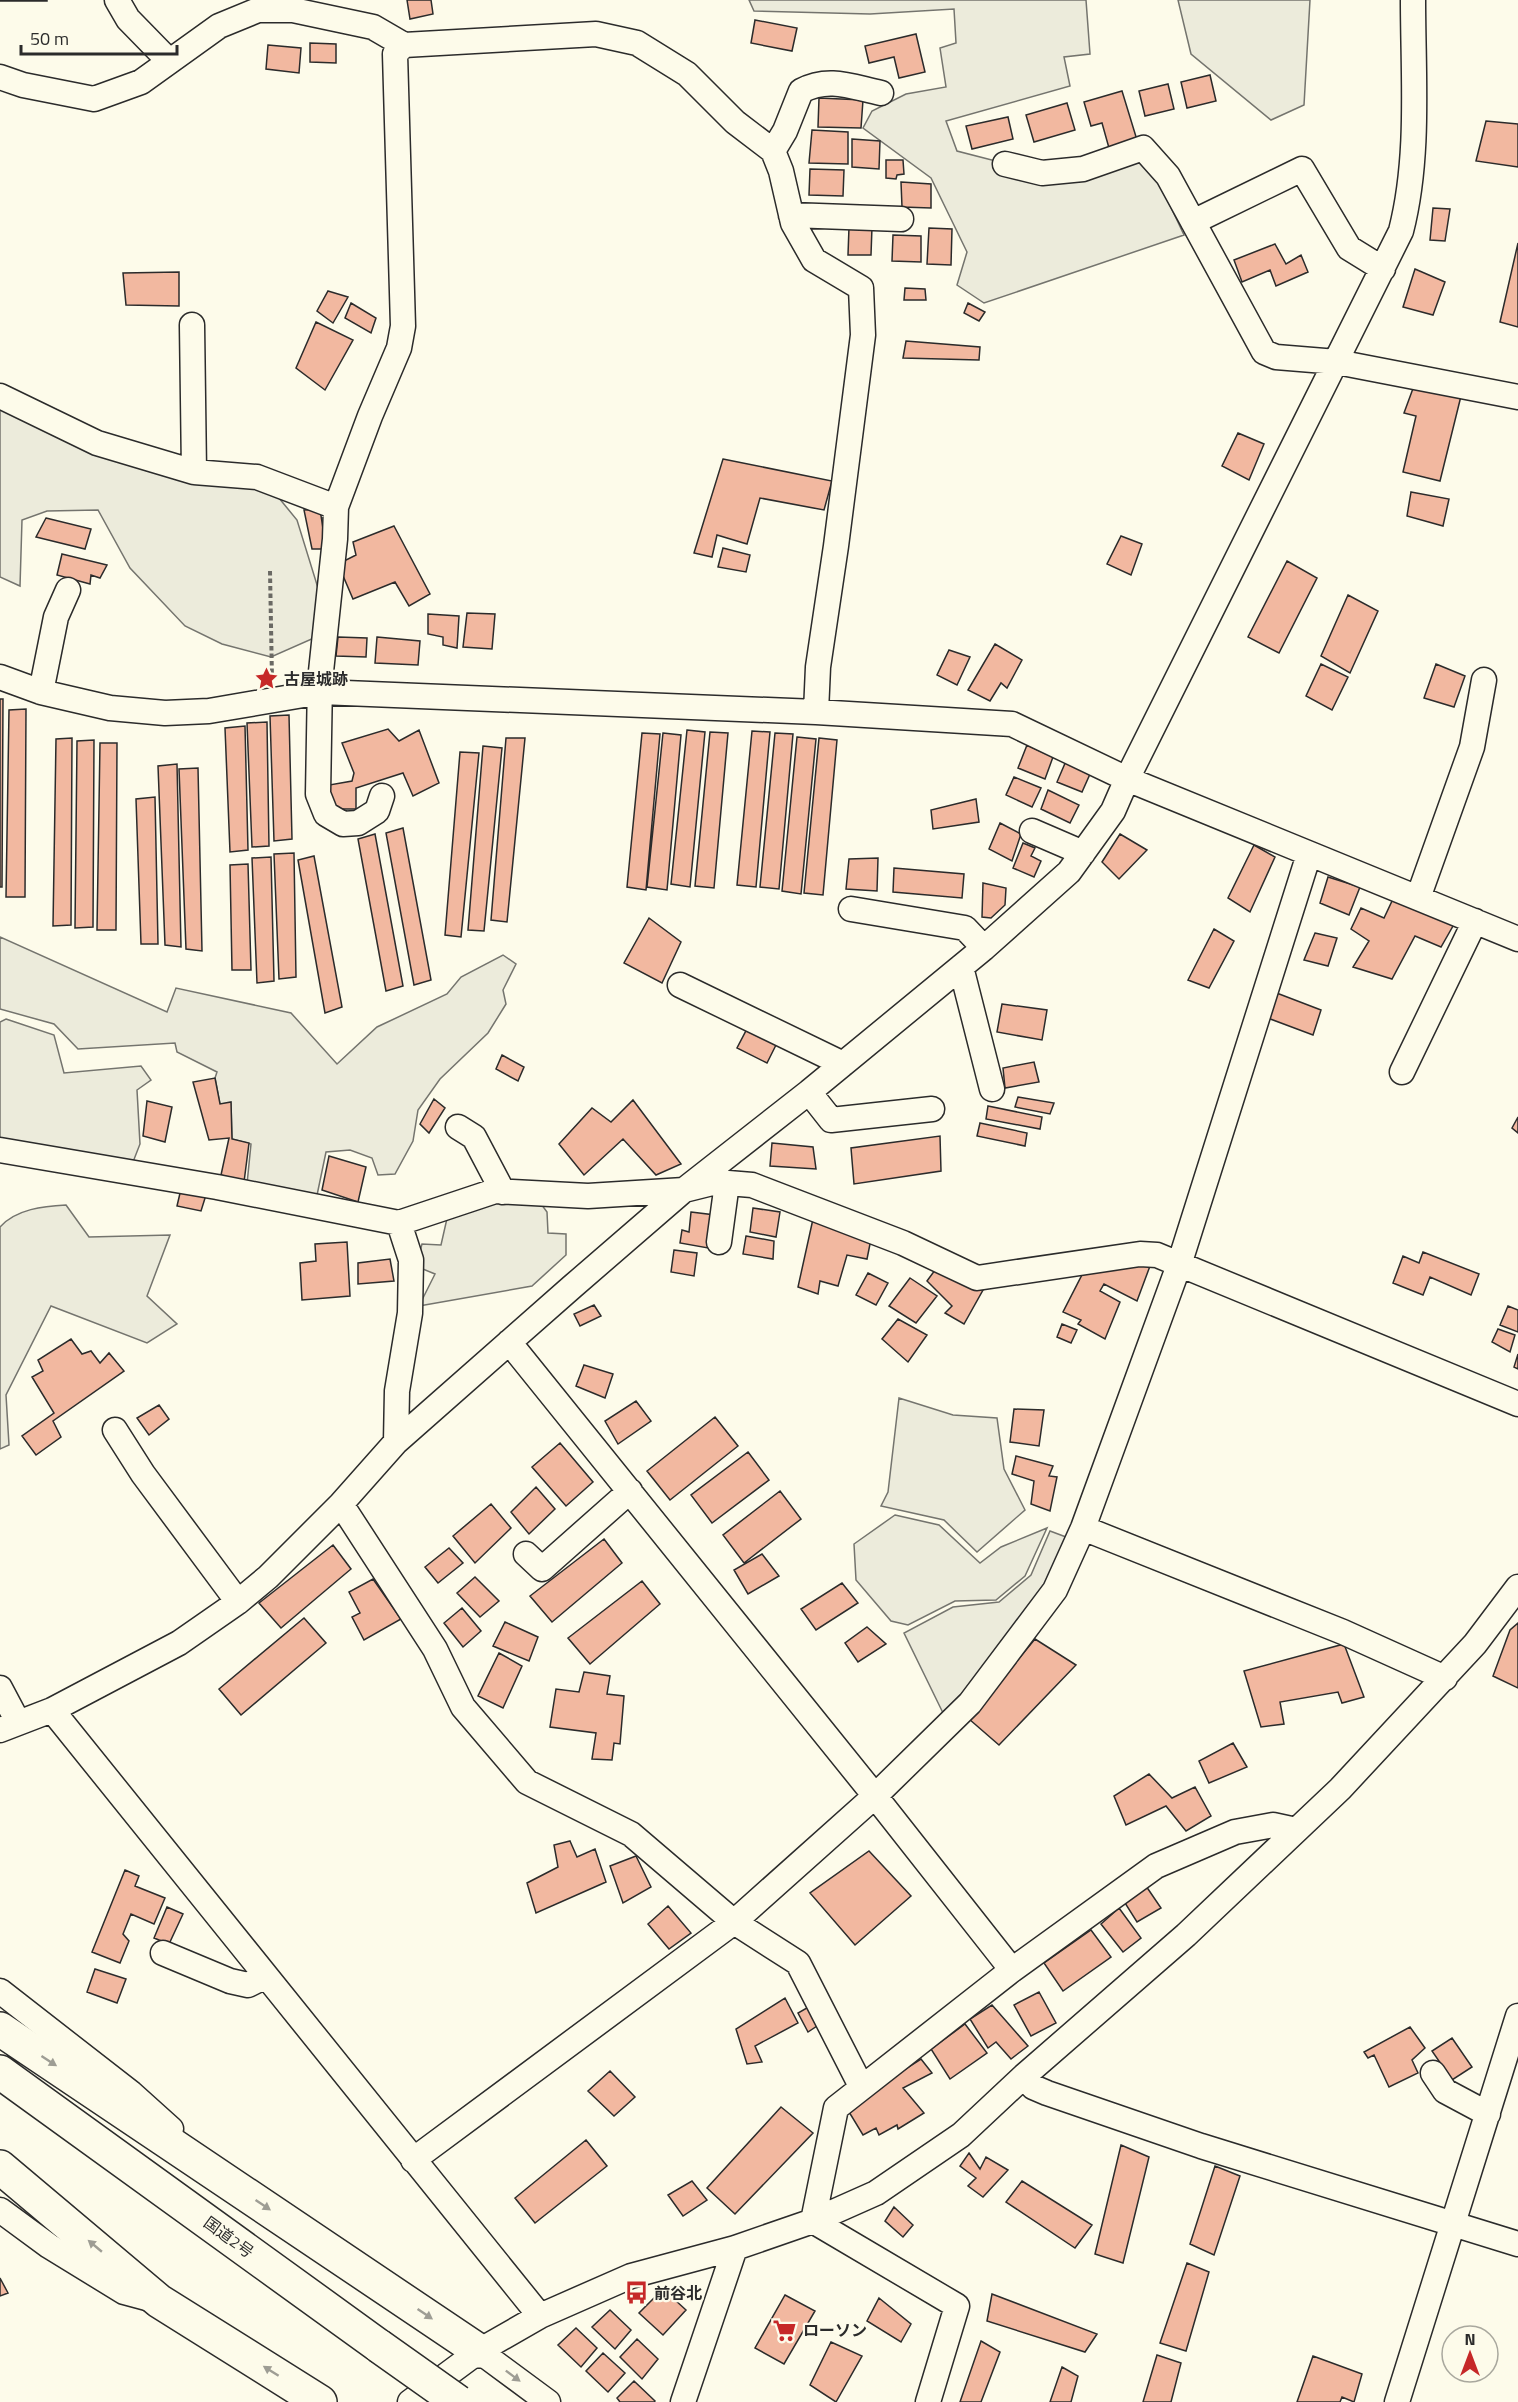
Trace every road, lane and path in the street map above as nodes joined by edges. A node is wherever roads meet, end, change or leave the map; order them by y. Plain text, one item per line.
1 (117, 0) edge
2 (1413, 0) edge
3 (404, 45) junction
4 (169, 61) junction
5 (0, 77) edge
6 (881, 93) dead end
7 (773, 151) junction
8 (1005, 164) dead end
9 (791, 215) junction
10 (901, 219) dead end
11 (1193, 222) junction
12 (1383, 269) junction
13 (192, 325) dead end
14 (1337, 362) junction
15 (0, 396) edge
16 (1518, 397) edge
17 (194, 472) junction
18 (336, 507) junction
19 (270, 571) dead end
20 (68, 590) dead end
21 (0, 677) edge
22 (1484, 680) dead end
23 (41, 692) junction
24 (321, 692) junction
25 (274, 700) junction
26 (816, 712) junction
27 (1127, 779) junction
28 (382, 796) dead end
29 (1032, 831) dead end
30 (1083, 853) junction
31 (1309, 854) junction
32 (1418, 898) junction
33 (851, 909) dead end
34 (1475, 921) junction
35 (1518, 939) edge
36 (984, 948) junction
37 (961, 968) junction
38 (680, 985) dead end
39 (843, 1064) junction
40 (1402, 1072) dead end
41 (992, 1089) dead end
42 (809, 1092) junction
43 (932, 1109) dead end
44 (458, 1126) dead end
45 (0, 1150) edge
46 (728, 1183) junction
47 (684, 1190) junction
48 (503, 1192) junction
49 (399, 1223) junction
50 (720, 1242) dead end
51 (1179, 1265) junction
52 (509, 1342) junction
53 (1518, 1404) edge
54 (114, 1430) dead end
55 (396, 1442) junction
56 (630, 1491) junction
57 (341, 1504) junction
58 (1083, 1528) junction
59 (526, 1554) dead end
60 (1518, 1587) edge
61 (238, 1602) junction
62 (1445, 1677) junction
63 (0, 1688) edge
64 (52, 1710) junction
65 (9, 1726) edge
66 (875, 1796) junction
67 (1296, 1830) junction
68 (734, 1922) junction
69 (163, 1953) dead end
70 (1012, 1970) junction
71 (266, 1976) junction
72 (0, 1991) edge
73 (1518, 2016) edge
74 (0, 2029) edge
75 (0, 2072) edge
76 (1433, 2073) dead end
77 (1024, 2076) junction
78 (861, 2086) junction
79 (1488, 2114) junction
80 (413, 2160) junction
81 (0, 2167) edge
82 (231, 2184) junction
83 (0, 2210) edge
84 (813, 2221) junction
85 (1452, 2223) junction
86 (1518, 2244) edge
87 (735, 2248) junction
88 (159, 2301) junction
89 (540, 2316) junction
90 (479, 2351) junction
91 (320, 2402) edge
92 (410, 2402) edge
93 (458, 2402) edge
94 (548, 2402) edge
95 (683, 2402) edge
96 (928, 2402) edge
97 (1397, 2402) edge

1 - 4 street
2 - 12 street
3 - 4 street
3 - 7 street
3 - 18 street
4 - 5 street
6 - 7 street
7 - 9 street
8 - 11 street
9 - 10 street
9 - 26 street
11 - 12 street
11 - 14 street
12 - 14 street
13 - 17 street
14 - 16 street
14 - 27 street
15 - 17 street
17 - 18 street
18 - 24 street
19 - 25 path
20 - 23 street
21 - 23 street
22 - 32 street
23 - 25 street
24 - 25 street
24 - 26 street
24 - 28 street
26 - 27 street
27 - 30 street
27 - 31 street
29 - 30 street
30 - 36 street
31 - 32 street
31 - 51 street
32 - 34 street
33 - 36 street
34 - 35 street
34 - 40 street
36 - 37 street
37 - 39 street
37 - 41 street
38 - 39 street
39 - 42 street
42 - 43 street
42 - 47 street
44 - 48 street
45 - 49 street
46 - 47 street
46 - 50 street
46 - 51 street
47 - 48 street
47 - 52 street
48 - 49 street
49 - 55 street
51 - 53 street
51 - 58 street
52 - 55 street
52 - 56 street
54 - 61 street
55 - 57 street
56 - 59 street
56 - 66 street
57 - 61 street
57 - 68 street
58 - 62 street
58 - 66 street
60 - 62 street
61 - 64 street
62 - 67 street
63 - 65 street
64 - 65 street
64 - 71 street
66 - 68 street
66 - 70 street
67 - 70 street
67 - 77 street
68 - 78 street
68 - 80 street
69 - 71 street
70 - 78 street
71 - 80 street
72 - 82 street
73 - 79 street
74 -> 82 highway
75 - 93 highway, 国道2号, bridge
76 - 79 street
77 - 84 street
77 - 85 street
78 - 84 street
79 - 85 street
80 - 89 street
88 -> 81 highway
82 -> 90 highway
83 - 88 street
84 - 87 street
84 - 96 street
85 - 86 street
85 - 97 street
87 - 89 street
87 - 95 street
91 -> 88 highway
89 - 90 street
90 - 92 street
90 -> 94 street

